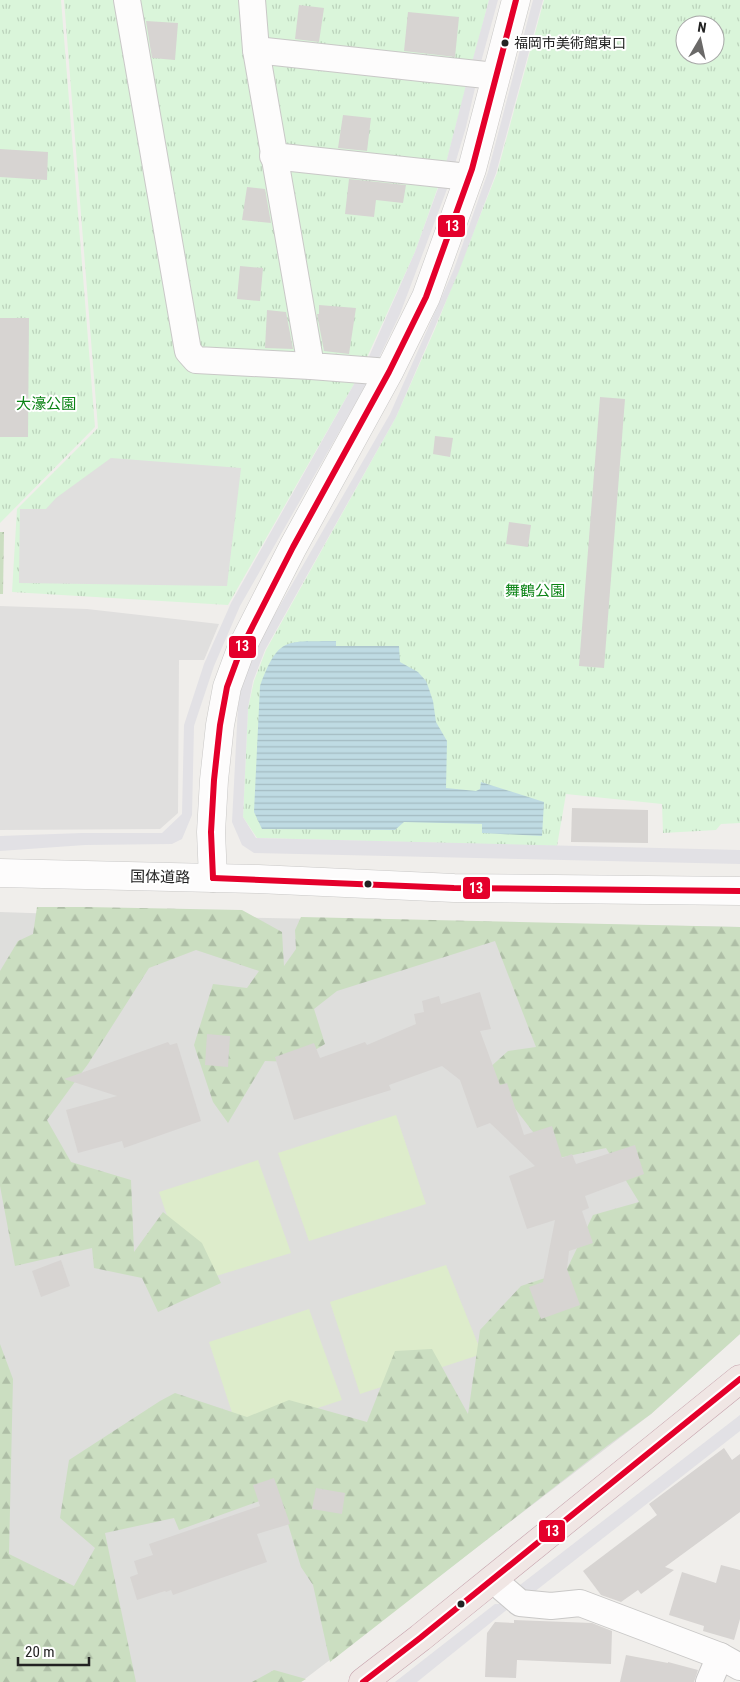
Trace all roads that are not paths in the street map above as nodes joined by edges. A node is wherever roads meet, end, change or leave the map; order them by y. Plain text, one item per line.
1 (127, 0) edge
2 (252, 0) edge
3 (516, 0) edge
4 (256, 50) junction
5 (495, 76) junction
6 (273, 156) junction
7 (468, 177) junction
8 (311, 366) junction
9 (389, 372) junction
10 (0, 873) edge
11 (213, 878) junction
12 (740, 891) edge
13 (740, 1380) edge
14 (492, 1579) junction
15 (730, 1662) edge
16 (369, 1680) edge
17 (709, 1682) edge

1 - 8 street
2 - 4 street
3 - 5 street
4 - 5 street
4 - 6 street
5 - 7 street
6 - 7 street
6 - 8 street
7 - 9 street
8 - 9 street
9 - 11 street
10 - 11 street, 国体道路
11 - 12 street, 国体道路
13 - 14 highway
14 - 15 street
14 - 16 highway
15 - 17 street

